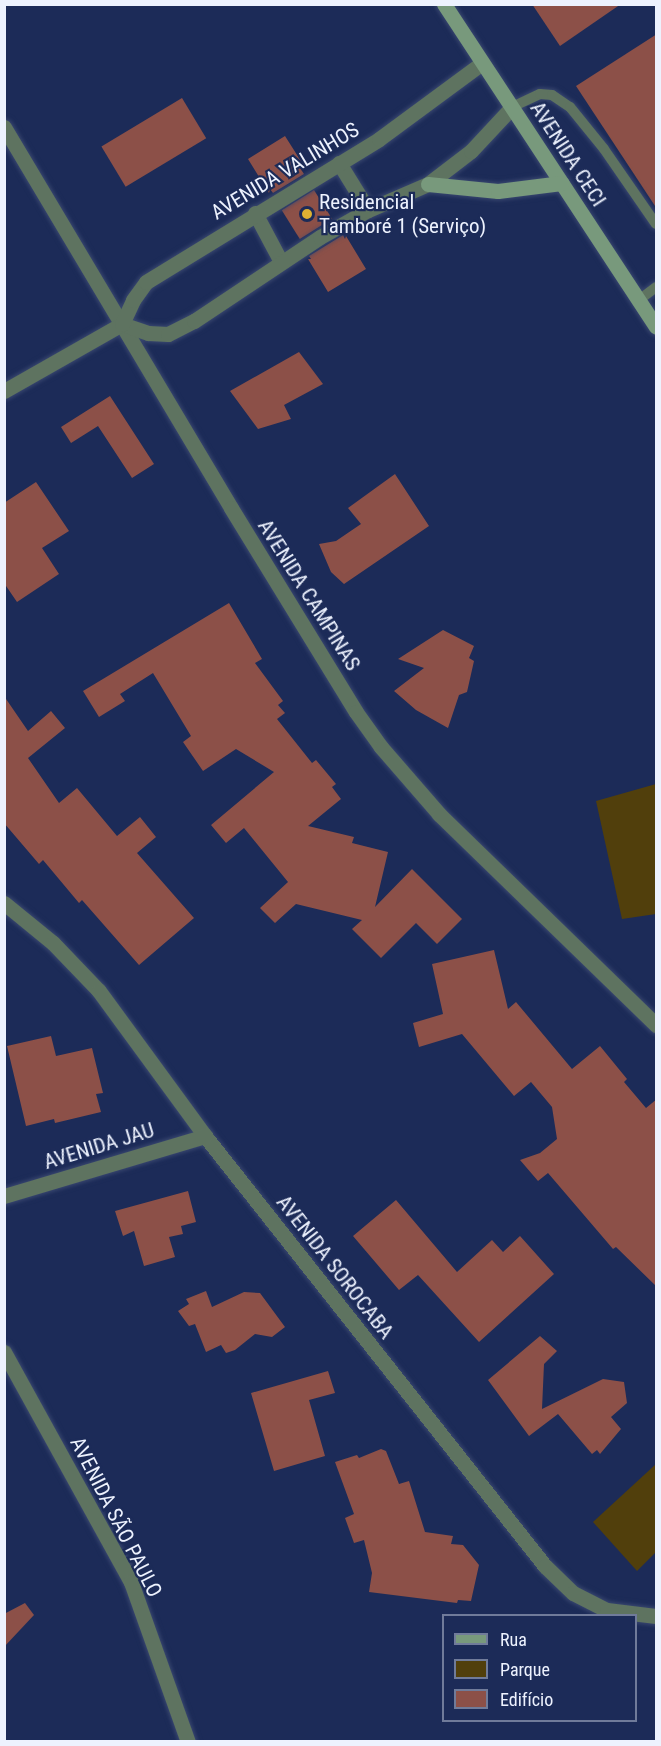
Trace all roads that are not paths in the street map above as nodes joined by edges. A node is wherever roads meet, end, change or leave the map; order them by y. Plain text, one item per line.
1 (444, 4) edge
2 (482, 63) junction
3 (512, 107) junction
4 (4, 127) edge
5 (339, 163) junction
6 (561, 183) junction
7 (428, 184) junction
8 (368, 210) junction
9 (255, 213) junction
10 (657, 224) edge
11 (281, 262) junction
12 (657, 287) edge
13 (639, 300) junction
14 (122, 324) junction
15 (657, 327) edge
16 (4, 391) edge
17 (4, 903) edge
18 (657, 1025) edge
19 (205, 1136) junction
20 (4, 1196) edge
21 (4, 1352) edge
22 (657, 1616) edge
23 (188, 1742) edge

1 - 2 main road, AVENIDA CECI
2 - 3 main road, AVENIDA CECI
2 - 5 street, AVENIDA VALINHOS
3 - 6 main road, AVENIDA CECI
3 - 7 street
3 - 10 lane
4 - 14 street, AVENIDA CAMPINAS
5 - 8 street
5 - 9 street, AVENIDA VALINHOS
6 - 7 main road
6 - 13 main road, AVENIDA CECI
7 - 8 street
8 - 11 street
9 - 11 street
9 - 14 street, AVENIDA VALINHOS
11 - 14 street
12 - 13 lane
13 - 15 main road, AVENIDA CECI
14 - 16 street
14 - 18 street, AVENIDA CAMPINAS
17 - 19 street, AVENIDA SOROCABA
19 - 20 street, AVENIDA JAU
19 - 22 street, AVENIDA SOROCABA
21 - 23 street, AVENIDA SÃO PAULO

